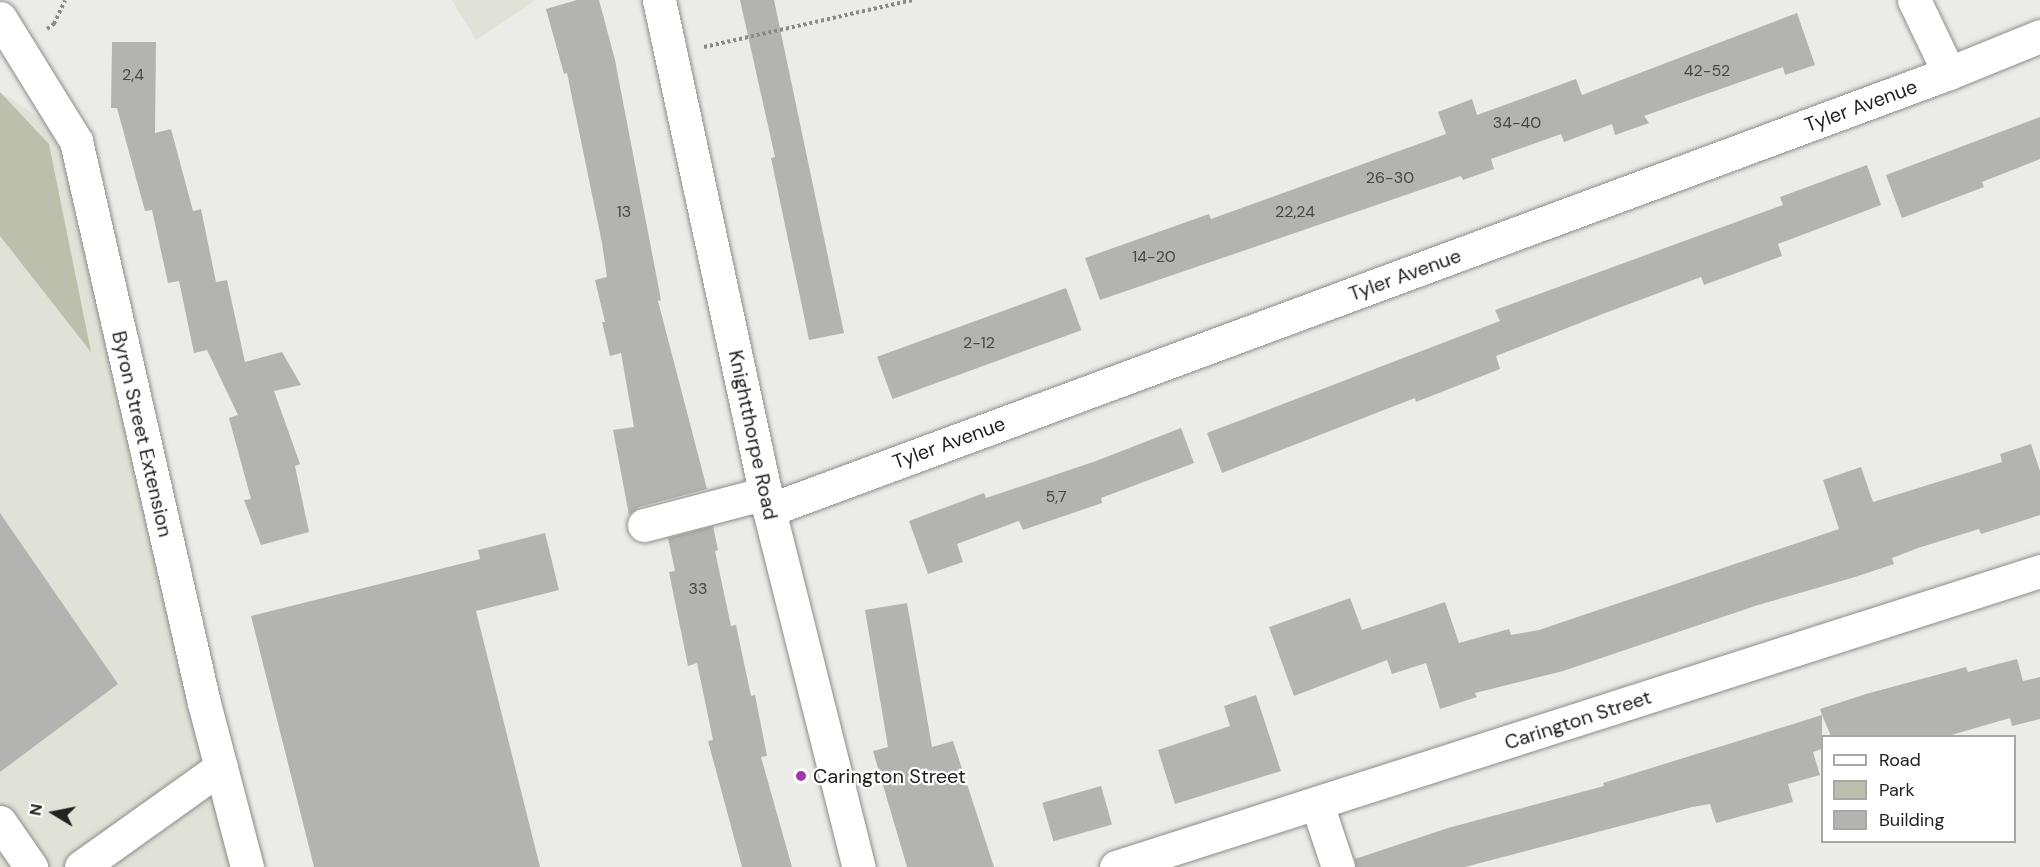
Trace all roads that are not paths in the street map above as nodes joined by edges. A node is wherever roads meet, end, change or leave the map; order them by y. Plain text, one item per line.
1 (659, 0) edge
2 (1914, 0) edge
3 (0, 18) edge
4 (2040, 36) edge
5 (1949, 74) junction
6 (767, 502) junction
7 (644, 525) dead end
8 (2040, 572) edge
9 (221, 767) junction
10 (1317, 804) junction
11 (0, 822) edge
12 (32, 867) edge
13 (81, 867) edge
14 (248, 867) edge
15 (859, 867) edge
16 (1116, 867) edge
17 (1338, 867) edge

1 - 6 street, Knightthorpe Road
2 - 5 street
3 - 9 street, Byron Street Extension
4 - 5 street, Tyler Avenue
5 - 6 street, Tyler Avenue
6 - 7 street, Tyler Avenue
6 - 15 street, Knightthorpe Road
8 - 10 street, Carington Street
9 - 13 street
9 - 14 street, Byron Street Extension
10 - 16 street, Carington Street
10 - 17 street
11 - 12 street

